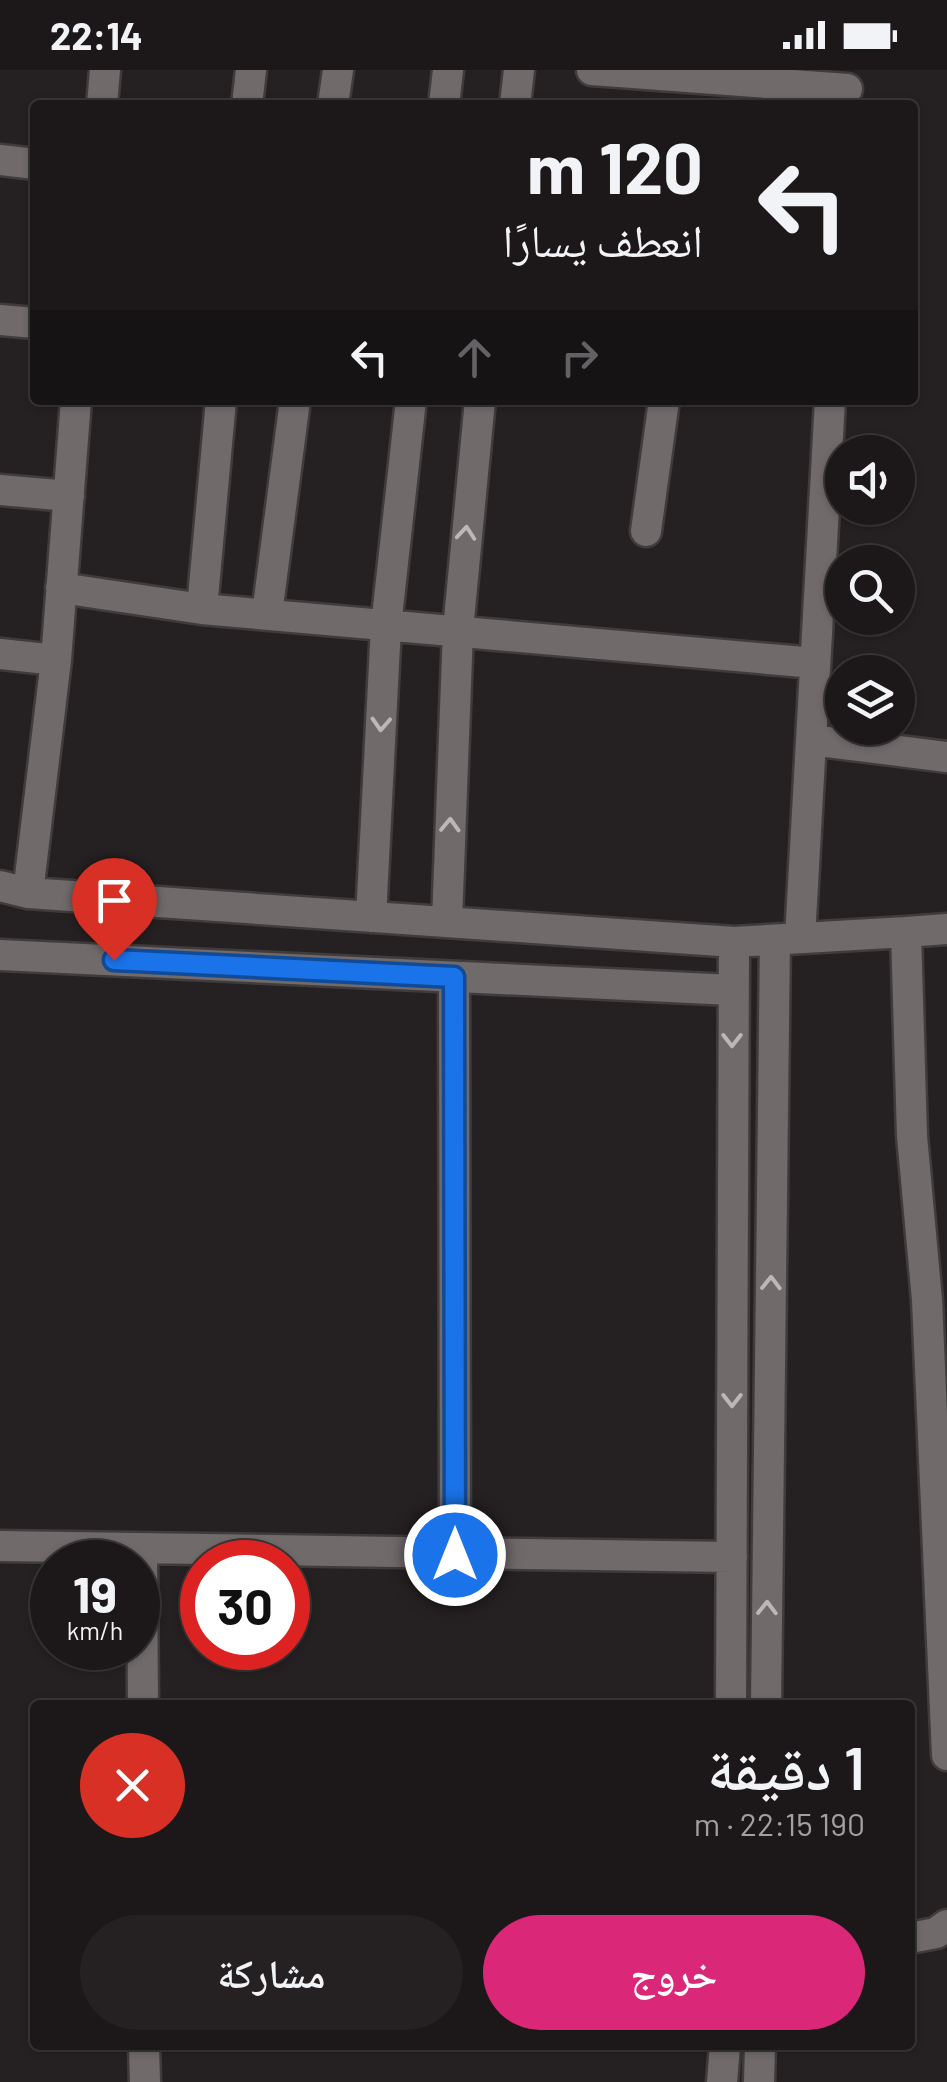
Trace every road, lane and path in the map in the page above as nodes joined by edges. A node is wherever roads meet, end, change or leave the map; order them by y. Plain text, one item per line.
1 (105, 70) edge
2 (250, 70) edge
3 (338, 70) edge
4 (448, 70) edge
5 (519, 70) edge
6 (592, 70) edge
7 (848, 88) edge
8 (706, 92) edge
9 (102, 100) edge
10 (247, 100) edge
11 (334, 100) edge
12 (445, 100) edge
13 (516, 100) edge
14 (0, 160) edge
15 (30, 163) edge
16 (0, 320) edge
17 (30, 323) edge
18 (76, 405) edge
19 (220, 405) edge
20 (294, 405) edge
21 (411, 405) edge
22 (480, 405) edge
23 (663, 405) edge
24 (830, 405) edge
25 (0, 490) edge
26 (69, 496) junction
27 (646, 531) dead end
28 (62, 588) junction
29 (202, 609) junction
30 (267, 614) junction
31 (386, 626) junction
32 (458, 630) junction
33 (0, 654) edge
34 (56, 660) junction
35 (815, 663) junction
36 (811, 740) junction
37 (947, 757) edge
38 (14, 890) edge
39 (371, 917) junction
40 (447, 922) junction
41 (947, 929) edge
42 (906, 932) junction
43 (788, 939) junction
44 (734, 942) junction
45 (0, 955) edge
46 (454, 977) junction
47 (732, 990) junction
48 (0, 1546) edge
49 (30, 1547) edge
50 (160, 1549) edge
51 (455, 1555) junction
52 (732, 1557) junction
53 (143, 1670) edge
54 (143, 1700) edge
55 (732, 1700) edge
56 (766, 1700) edge
57 (947, 1755) edge
58 (947, 1925) edge
59 (915, 1937) edge
60 (144, 2050) edge
61 (725, 2050) edge
62 (760, 2050) edge
63 (144, 2082) edge
64 (722, 2082) edge
65 (759, 2082) edge

1 - 9 street
2 - 10 street
3 - 11 street
4 - 12 street
5 - 13 street
6 - 8 street
7 - 8 street
14 - 15 street
16 - 17 street
18 - 26 street
19 - 29 street
20 - 30 street
21 - 31 street
32 -> 22 street
23 - 27 street
24 - 35 street
25 - 26 street
26 - 28 street
28 - 29 street
28 - 34 street
29 - 30 street
30 - 31 street
31 - 32 street
31 -> 39 street
32 - 35 street
40 -> 32 street
33 - 34 street
34 - 38 street
35 - 36 street
36 - 37 street
36 - 43 street
38 - 39 street
39 - 40 street
40 - 44 street
41 - 42 street
42 - 43 street
42 - 57 street
43 - 44 street
56 -> 43 street
44 - 47 street
45 - 46 street
46 - 47 street
46 - 51 street
47 -> 52 street
48 - 49 street
50 - 51 street
51 - 52 street
52 - 55 street
53 - 54 street
58 - 59 street
60 - 63 street
61 - 64 street
62 - 65 street

